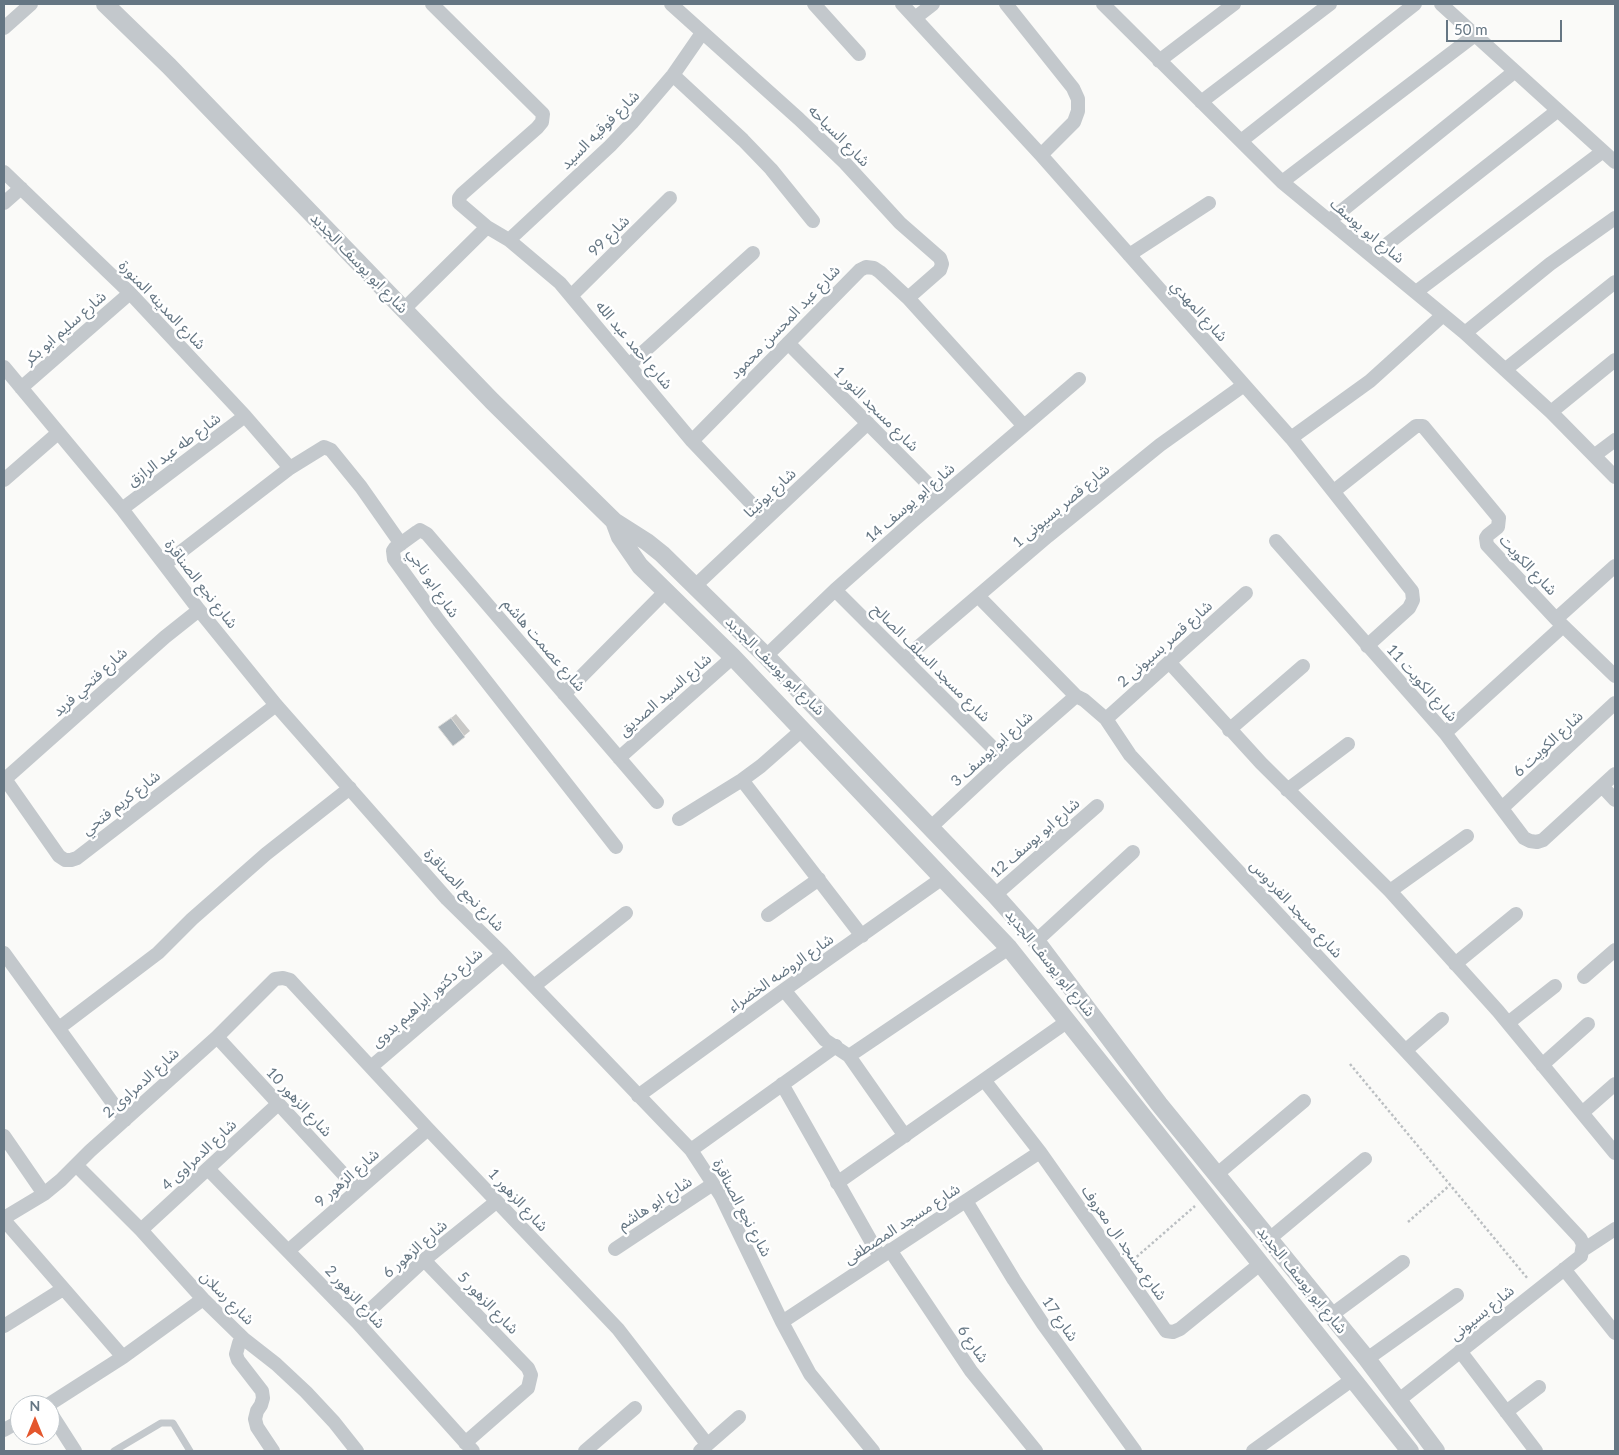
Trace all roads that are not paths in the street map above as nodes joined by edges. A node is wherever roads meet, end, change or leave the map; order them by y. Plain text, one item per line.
1 (30, 4) edge
2 (104, 4) edge
3 (432, 4) edge
4 (671, 4) edge
5 (814, 4) edge
6 (902, 4) edge
7 (933, 4) edge
8 (1006, 4) edge
9 (1103, 4) edge
10 (1234, 4) edge
11 (1330, 4) edge
12 (1415, 4) edge
13 (1441, 4) edge
14 (915, 18) junction
15 (4, 28) edge
16 (702, 33) junction
17 (1475, 35) junction
18 (859, 54) dead end
19 (1159, 61) junction
20 (1514, 72) junction
21 (672, 75) junction
22 (1201, 102) junction
23 (1557, 111) junction
24 (1241, 141) junction
25 (1602, 152) junction
26 (1041, 155) junction
27 (1615, 162) edge
28 (4, 172) edge
29 (1282, 182) junction
30 (21, 188) junction
31 (670, 198) dead end
32 (4, 203) edge
33 (1209, 203) dead end
34 (1615, 218) edge
35 (813, 221) dead end
36 (1329, 221) junction
37 (487, 227) junction
38 (509, 240) junction
39 (753, 253) dead end
40 (1128, 255) junction
41 (1372, 256) junction
42 (1615, 282) edge
43 (1416, 292) junction
44 (130, 293) junction
45 (571, 296) junction
46 (908, 298) junction
47 (404, 310) junction
48 (1443, 315) junction
49 (1466, 333) junction
50 (788, 343) junction
51 (1615, 360) edge
52 (629, 365) junction
53 (4, 367) edge
54 (1506, 368) junction
55 (1079, 379) dead end
56 (1244, 385) junction
57 (21, 388) junction
58 (1551, 412) junction
59 (245, 416) junction
60 (868, 424) junction
61 (1024, 426) junction
62 (58, 433) junction
63 (1291, 438) junction
64 (1615, 440) edge
65 (692, 441) junction
66 (1595, 455) junction
67 (290, 468) junction
68 (1615, 477) edge
69 (4, 480) edge
70 (1334, 491) junction
71 (941, 497) junction
72 (122, 509) junction
73 (766, 519) junction
74 (614, 521) junction
75 (1276, 541) dead end
76 (401, 544) junction
77 (671, 563) junction
78 (165, 564) junction
79 (1615, 566) edge
80 (652, 578) junction
81 (695, 586) junction
82 (836, 590) junction
83 (666, 591) junction
84 (1246, 593) dead end
85 (978, 596) junction
86 (199, 610) junction
87 (1560, 622) junction
88 (1367, 646) junction
89 (766, 656) junction
90 (733, 657) junction
91 (904, 659) junction
92 (1169, 662) junction
93 (1303, 666) dead end
94 (1615, 676) edge
95 (564, 694) junction
96 (1076, 696) junction
97 (1615, 703) edge
98 (276, 705) junction
99 (1106, 719) junction
100 (802, 730) junction
101 (1229, 730) junction
102 (1446, 733) junction
103 (1348, 744) dead end
104 (619, 758) junction
105 (1004, 759) junction
106 (1615, 774) edge
107 (4, 779) edge
108 (742, 780) junction
109 (1602, 786) junction
110 (350, 788) junction
111 (1286, 790) junction
112 (1615, 800) edge
113 (657, 802) dead end
114 (1097, 806) dead end
115 (1502, 808) junction
116 (679, 819) dead end
117 (931, 827) junction
118 (1467, 836) dead end
119 (616, 847) dead end
120 (1133, 852) dead end
121 (944, 878) junction
122 (818, 879) junction
123 (1390, 891) junction
124 (995, 894) junction
125 (626, 913) dead end
126 (1516, 914) dead end
127 (768, 915) dead end
128 (862, 936) junction
129 (1036, 941) junction
130 (1009, 948) junction
131 (1615, 950) edge
132 (503, 954) junction
133 (5, 959) edge
134 (1455, 964) junction
135 (1584, 977) dead end
136 (296, 985) joint
137 (534, 986) junction
138 (1555, 986) dead end
139 (784, 990) junction
140 (1442, 1019) dead end
141 (1068, 1021) junction
142 (1508, 1023) junction
143 (1588, 1024) dead end
144 (59, 1028) junction
145 (217, 1037) junction
146 (836, 1046) junction
147 (1406, 1050) junction
148 (849, 1056) junction
149 (1542, 1065) junction
150 (371, 1067) junction
151 (984, 1080) junction
152 (782, 1084) junction
153 (1615, 1084) edge
154 (638, 1096) junction
155 (1304, 1101) dead end
156 (278, 1104) junction
157 (1159, 1104) junction
158 (1582, 1113) junction
159 (1142, 1117) junction
160 (125, 1120) junction
161 (428, 1129) junction
162 (4, 1136) edge
163 (905, 1136) junction
164 (691, 1150) junction
165 (1040, 1152) junction
166 (1615, 1153) edge
167 (1365, 1159) dead end
168 (76, 1165) junction
169 (208, 1170) junction
170 (1216, 1175) junction
171 (837, 1183) junction
172 (713, 1184) junction
173 (358, 1190) junction
174 (44, 1194) junction
175 (966, 1201) junction
176 (496, 1202) junction
177 (4, 1219) edge
178 (1615, 1229) edge
179 (141, 1230) junction
180 (1268, 1240) junction
181 (615, 1249) dead end
182 (1583, 1250) junction
183 (288, 1251) junction
184 (885, 1254) junction
185 (424, 1260) junction
186 (1403, 1262) dead end
187 (1260, 1264) junction
188 (1564, 1269) junction
189 (63, 1289) junction
190 (1457, 1296) dead end
191 (203, 1299) junction
192 (1330, 1316) junction
193 (357, 1322) junction
194 (782, 1322) junction
195 (4, 1326) edge
196 (1615, 1333) edge
197 (244, 1339) junction
198 (1460, 1351) junction
199 (123, 1357) junction
200 (1367, 1359) junction
201 (1352, 1379) junction
202 (1539, 1387) dead end
203 (60, 1397) edge
204 (1399, 1400) junction
205 (635, 1408) dead end
206 (1506, 1412) junction
207 (739, 1417) dead end
208 (60, 1428) edge
209 (469, 1447) edge
210 (703, 1448) edge
211 (75, 1451) edge
212 (114, 1451) edge
213 (190, 1451) edge
214 (273, 1451) edge
215 (357, 1451) edge
216 (585, 1451) edge
217 (873, 1451) edge
218 (1036, 1451) edge
219 (1135, 1451) edge
220 (1253, 1451) edge
221 (1410, 1451) edge
222 (1436, 1451) edge
223 (1536, 1451) edge

1 - 15 street
2 - 47 street, شارع ابو يوسف الجديد
3 - 37 street, شارع احمد عبد الله
4 - 16 street, شارع السياحه
5 - 18 street
6 - 14 street, شارع المهدي
7 - 14 street
8 - 26 street
9 - 19 street, شارع ابو يوسف
10 - 19 street
11 - 22 street
12 - 24 street
13 - 17 street
14 - 26 street, شارع المهدي
16 - 21 street, شارع فوقيه السيد
16 - 46 street, شارع السياحه
17 - 20 street
17 - 29 street
19 - 22 street, شارع ابو يوسف
20 - 23 street
20 - 36 street
21 - 35 street
21 - 38 street, شارع فوقيه السيد
22 - 24 street, شارع ابو يوسف
23 - 25 street
23 - 41 street
24 - 29 street, شارع ابو يوسف
25 - 27 street
25 - 43 street
26 - 40 street, شارع المهدي
28 - 30 street, شارع المدينه المنورة
29 - 36 street, شارع ابو يوسف
30 - 32 street
30 - 44 street, شارع المدينه المنورة
31 - 45 street, شارع 99
33 - 40 street
34 - 49 street
36 - 41 street, شارع ابو يوسف
37 - 38 street, شارع احمد عبد الله
37 - 47 street
38 - 45 street, شارع احمد عبد الله
39 - 52 street
40 - 56 street, شارع المهدي
41 - 43 street, شارع ابو يوسف
42 - 54 street
43 - 48 street, شارع ابو يوسف
44 - 57 street, شارع سليم ابو بكر
44 - 59 street, شارع المدينه المنورة
45 - 52 street, شارع احمد عبد الله
46 - 50 street, شارع عبد المحسن محمود
46 - 61 street
47 - 74 street, شارع ابو يوسف الجديد
48 - 49 street, شارع ابو يوسف
48 - 63 street
49 - 54 street, شارع ابو يوسف
50 - 60 street, شارع مسجد النور 1
50 - 65 street, شارع عبد المحسن محمود
51 - 58 street
52 - 65 street, شارع احمد عبد الله
53 - 57 street, شارع نجع الصناقرة
54 - 58 street, شارع ابو يوسف
55 - 61 street, شارع ابو يوسف 14
56 - 63 street, شارع المهدي
56 - 85 street, شارع قصر بسيونى 1
57 - 62 street, شارع نجع الصناقرة
58 - 66 street, شارع ابو يوسف
59 - 67 street, شارع المدينه المنورة
59 - 72 street, شارع طه عبد الرازق
60 - 71 street, شارع مسجد النور 1
60 - 73 street, شارع يوتينا
61 - 71 street, شارع ابو يوسف 14
62 - 69 street
62 - 72 street, شارع نجع الصناقرة
63 - 70 street, شارع المهدي
64 - 66 street
65 - 73 street, شارع احمد عبد الله
66 - 68 street, شارع ابو يوسف
67 - 76 street, شارع ابو ناجي
67 - 78 street, شارع ابو ناجي
70 - 87 street, شارع الكويت
70 - 88 street, شارع المهدي
71 - 82 street, شارع ابو يوسف 14
72 - 78 street, شارع نجع الصناقرة
73 - 81 street, شارع يوتينا
74 - 77 street, شارع ابو يوسف الجديد
74 - 80 street, شارع ابو يوسف الجديد
75 - 88 street, شارع الكويت 11
76 - 95 street, شارع عصمت هاشم
76 - 119 street, شارع ابو ناجي
77 - 80 street
77 - 81 street, شارع ابو يوسف الجديد
78 - 86 street, شارع نجع الصناقرة
79 - 87 street
80 - 83 street, شارع ابو يوسف الجديد
81 - 89 street, شارع ابو يوسف الجديد
82 - 89 street, شارع ابو يوسف 14
82 - 91 street, شارع مسجد السلف الصالح
83 - 90 street, شارع ابو يوسف الجديد
83 - 95 street
84 - 92 street, شارع قصر بسيونى 2
85 - 91 street, شارع قصر بسيونى 1
85 - 96 street, شارع مسجد الفردوس
86 - 98 street, شارع نجع الصناقرة
86 - 107 street, شارع فتحي فريد
87 - 94 street, شارع الكويت
87 - 102 street
88 - 102 street, شارع الكويت 11
89 - 117 street, شارع ابو يوسف الجديد
90 - 100 street, شارع ابو يوسف الجديد
90 - 104 street, شارع السيد الصديق
91 - 105 street, شارع مسجد السلف الصالح
92 - 99 street, شارع قصر بسيونى 2
92 - 101 street
93 - 101 street
95 - 104 street, شارع عصمت هاشم
96 - 99 street, شارع مسجد الفردوس
96 - 105 street, شارع ابو يوسف 3
97 - 115 street, شارع الكويت 6
98 - 107 street, شارع كريم فتحي
98 - 110 street, شارع نجع الصناقرة
99 - 147 street, شارع مسجد الفردوس
100 - 108 street
100 - 121 street, شارع ابو يوسف الجديد
101 - 111 street
102 - 115 street, شارع الكويت 11
103 - 111 street
104 - 113 street, شارع عصمت هاشم
105 - 117 street, شارع ابو يوسف 3
106 - 109 street
108 - 116 street
108 - 122 street
109 - 112 street
109 - 115 street, شارع الكويت 11
110 - 132 street, شارع نجع الصناقرة
110 - 144 street
111 - 123 street
114 - 124 street, شارع ابو يوسف 12
117 - 124 street, شارع ابو يوسف الجديد
118 - 123 street
120 - 129 street
121 - 128 street, شارع الروضه الخضراء
121 - 130 street, شارع ابو يوسف الجديد
122 - 127 street
122 - 128 street
123 - 134 street
124 - 129 street, شارع ابو يوسف الجديد
125 - 137 street
126 - 134 street
128 - 139 street, شارع الروضه الخضراء
129 - 157 street, شارع ابو يوسف الجديد
130 - 141 street, شارع ابو يوسف الجديد
130 - 148 street
131 - 135 street
132 - 137 street, شارع نجع الصناقرة
132 - 150 street, شارع دكتور ابراهيم بدوى
133 - 144 street
134 - 142 street
136 - 145 street, شارع الدمراوى 2
136 - 150 street, شارع الزهور 1
137 - 154 street, شارع نجع الصناقرة
138 - 142 street
139 - 146 street
139 - 154 street, شارع الروضه الخضراء
140 - 147 street
141 - 151 street
141 - 159 street, شارع ابو يوسف الجديد
142 - 149 street
143 - 149 street
144 - 160 street
145 - 156 street, شارع الزهور 10
145 - 160 street, شارع الدمراوى 2
146 - 148 street
146 - 152 street
147 - 182 street, شارع مسجد الفردوس
148 - 163 street
149 - 158 street
150 - 161 street, شارع الزهور 1
151 - 163 street
151 - 165 street, شارع مسجد ال معروف
152 - 164 street
152 - 171 street, شارع 6
153 - 158 street
154 - 164 street, شارع نجع الصناقرة
155 - 170 street
156 - 169 street, شارع الدمراوى 4
156 - 173 street, شارع الزهور 10
157 - 159 street
157 - 170 street, شارع ابو يوسف الجديد
158 - 166 street
159 - 187 street, شارع ابو يوسف الجديد
160 - 168 street, شارع الدمراوى 2
161 - 173 street, شارع الزهور 9
161 - 176 street, شارع الزهور 1
162 - 174 street
163 - 171 street
164 - 172 street, شارع نجع الصناقرة
165 - 175 street, شارع مسجد المصطفى
165 - 187 street, شارع مسجد ال معروف
167 - 180 street
168 - 174 street, شارع الدمراوى 2
168 - 179 street, شارع رسلان
169 - 179 street, شارع الدمراوى 4
169 - 183 street, شارع الزهور 2
170 - 180 street, شارع ابو يوسف الجديد
171 - 184 street, شارع 6
172 - 181 street, شارع ابو هاشم
172 - 194 street, شارع نجع الصناقرة
173 - 183 street, شارع الزهور 9
174 - 177 street, شارع الدمراوى 2
175 - 184 street, شارع مسجد المصطفى
175 - 219 street, شارع 17
176 - 185 street, شارع الزهور 6
176 - 210 street, شارع الزهور 1
177 - 189 street
178 - 182 street, شارع بسيونى
179 - 191 street, شارع رسلان
180 - 192 street, شارع ابو يوسف الجديد
182 - 188 street, شارع بسيونى
183 - 193 street, شارع الزهور 2
184 - 194 street, شارع مسجد المصطفى
184 - 218 street, شارع 6
185 - 193 street, شارع الزهور 6
185 - 209 street, شارع الزهور 5
186 - 192 street
187 - 201 street, شارع ابو يوسف الجديد
188 - 196 street
188 - 198 street, شارع بسيونى
189 - 195 street
189 - 199 street
190 - 200 street
191 - 197 street, شارع رسلان
191 - 199 street
192 - 200 street, شارع ابو يوسف الجديد
193 - 209 street, شارع الزهور 2
194 - 217 street, شارع نجع الصناقرة
197 - 214 street
197 - 215 street, شارع رسلان
198 - 204 street, شارع بسيونى
198 - 206 street
199 - 203 street
200 - 204 street, شارع ابو يوسف الجديد
201 - 220 street
201 - 221 street, شارع ابو يوسف الجديد
202 - 206 street
204 - 222 street, شارع ابو يوسف الجديد
205 - 216 street
206 - 223 street
207 - 210 street
208 - 211 street
212 - 213 lane

